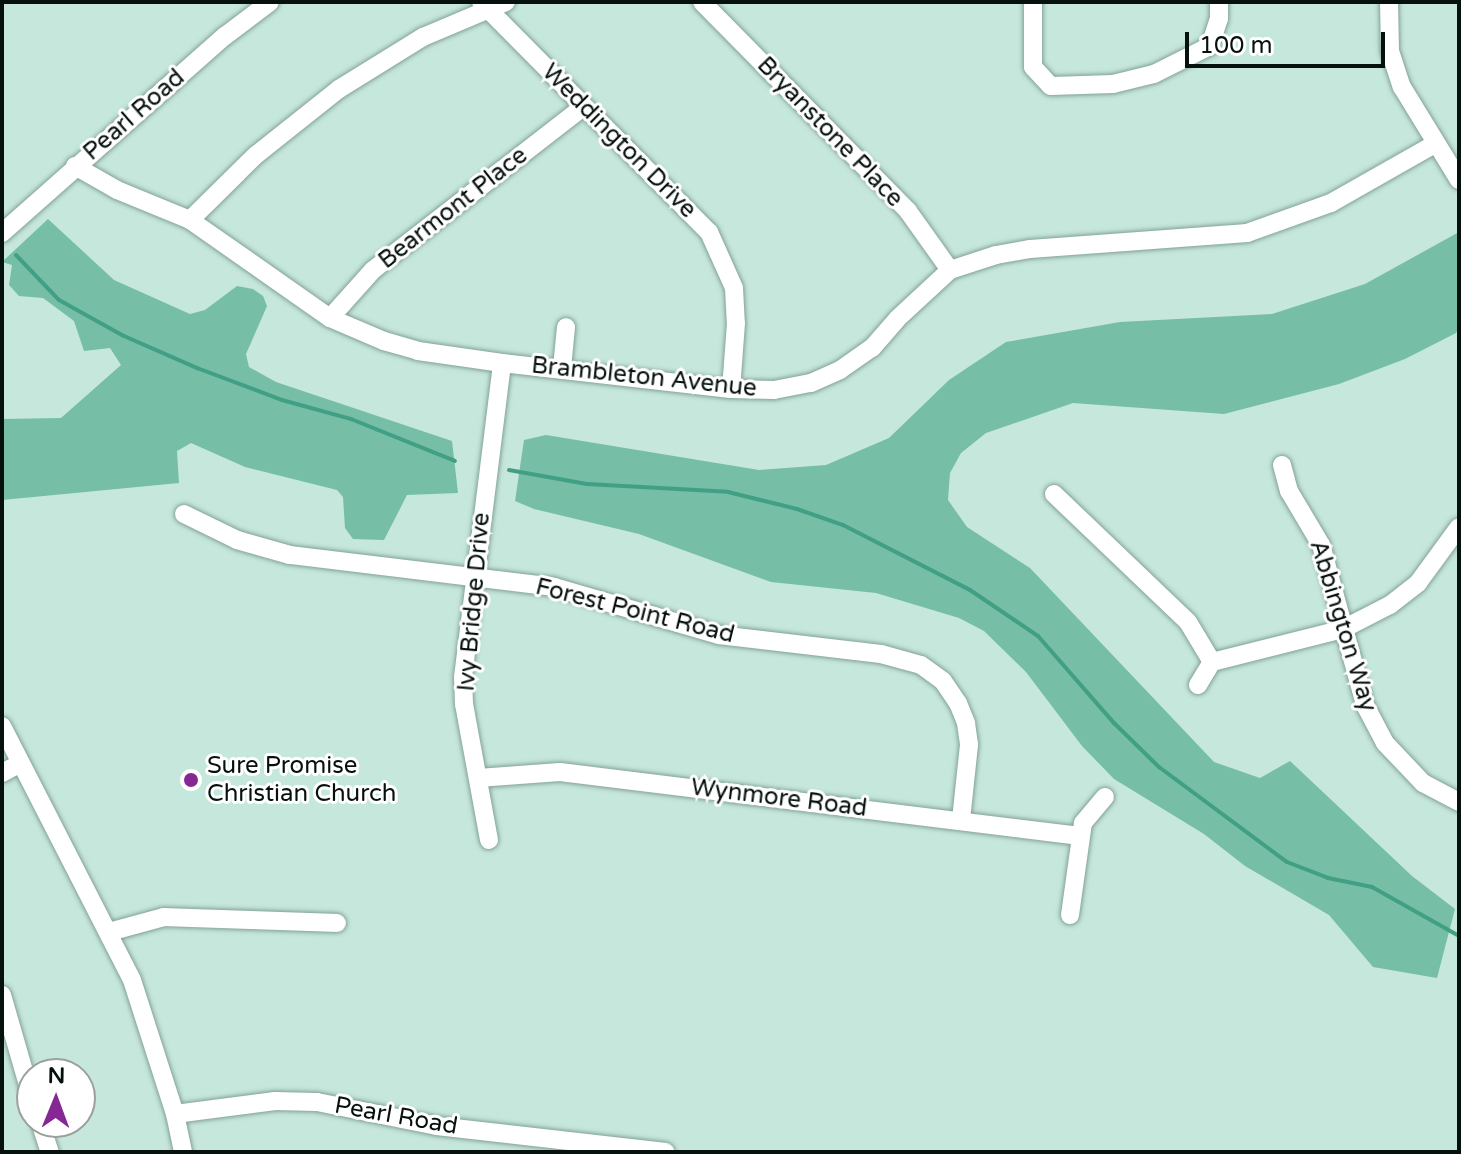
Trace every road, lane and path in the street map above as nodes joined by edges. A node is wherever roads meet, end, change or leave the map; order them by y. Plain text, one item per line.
1 (270, 2) edge
2 (506, 2) edge
3 (702, 2) edge
4 (1033, 2) edge
5 (1219, 2) edge
6 (1389, 2) edge
7 (484, 5) edge
8 (583, 107) junction
9 (1435, 144) junction
10 (75, 166) junction
11 (1459, 180) edge
12 (190, 220) junction
13 (2, 233) edge
14 (950, 270) junction
15 (330, 318) junction
16 (566, 327) dead end
17 (502, 363) junction
18 (562, 368) junction
19 (731, 389) junction
20 (1282, 465) dead end
21 (1054, 494) dead end
22 (184, 514) dead end
23 (1459, 527) edge
24 (473, 576) junction
25 (1343, 629) junction
26 (1212, 662) junction
27 (1198, 685) dead end
28 (2, 726) edge
29 (21, 763) junction
30 (2, 773) edge
31 (478, 778) junction
32 (1105, 797) dead end
33 (1459, 802) edge
34 (961, 820) junction
35 (1080, 836) junction
36 (489, 840) dead end
37 (1070, 915) dead end
38 (337, 923) dead end
39 (109, 932) junction
40 (2, 995) edge
41 (20, 1058) edge
42 (175, 1114) junction
43 (183, 1152) edge
44 (666, 1152) edge

1 - 10 street, Pearl Road
2 - 7 street
3 - 14 street, Bryanstone Place
4 - 5 street
6 - 9 street
7 - 8 street, Weddington Drive
7 - 12 street
8 - 15 street, Bearmont Place
8 - 19 street, Weddington Drive
9 - 11 street
9 - 14 street, Brambleton Avenue
10 - 12 street, Brambleton Avenue
10 - 13 street, Pearl Road
12 - 15 street, Brambleton Avenue
14 - 19 street, Brambleton Avenue
15 - 17 street, Brambleton Avenue
16 - 18 street
17 - 18 street, Brambleton Avenue
17 - 24 street, Ivy Bridge Drive
18 - 19 street, Brambleton Avenue
20 - 25 street, Abbington Way
21 - 26 street
22 - 24 street, Forest Point Road
23 - 25 street
24 - 31 street, Ivy Bridge Drive
24 - 34 street, Forest Point Road
25 - 26 street
25 - 33 street, Abbington Way
26 - 27 street
28 - 29 street
29 - 30 street
29 - 39 street
31 - 34 street, Wynmore Road
31 - 36 street, Ivy Bridge Drive
32 - 35 street
34 - 35 street, Wynmore Road
35 - 37 street
38 - 39 street
39 - 42 street
40 - 41 street
42 - 43 street
42 - 44 street, Pearl Road

